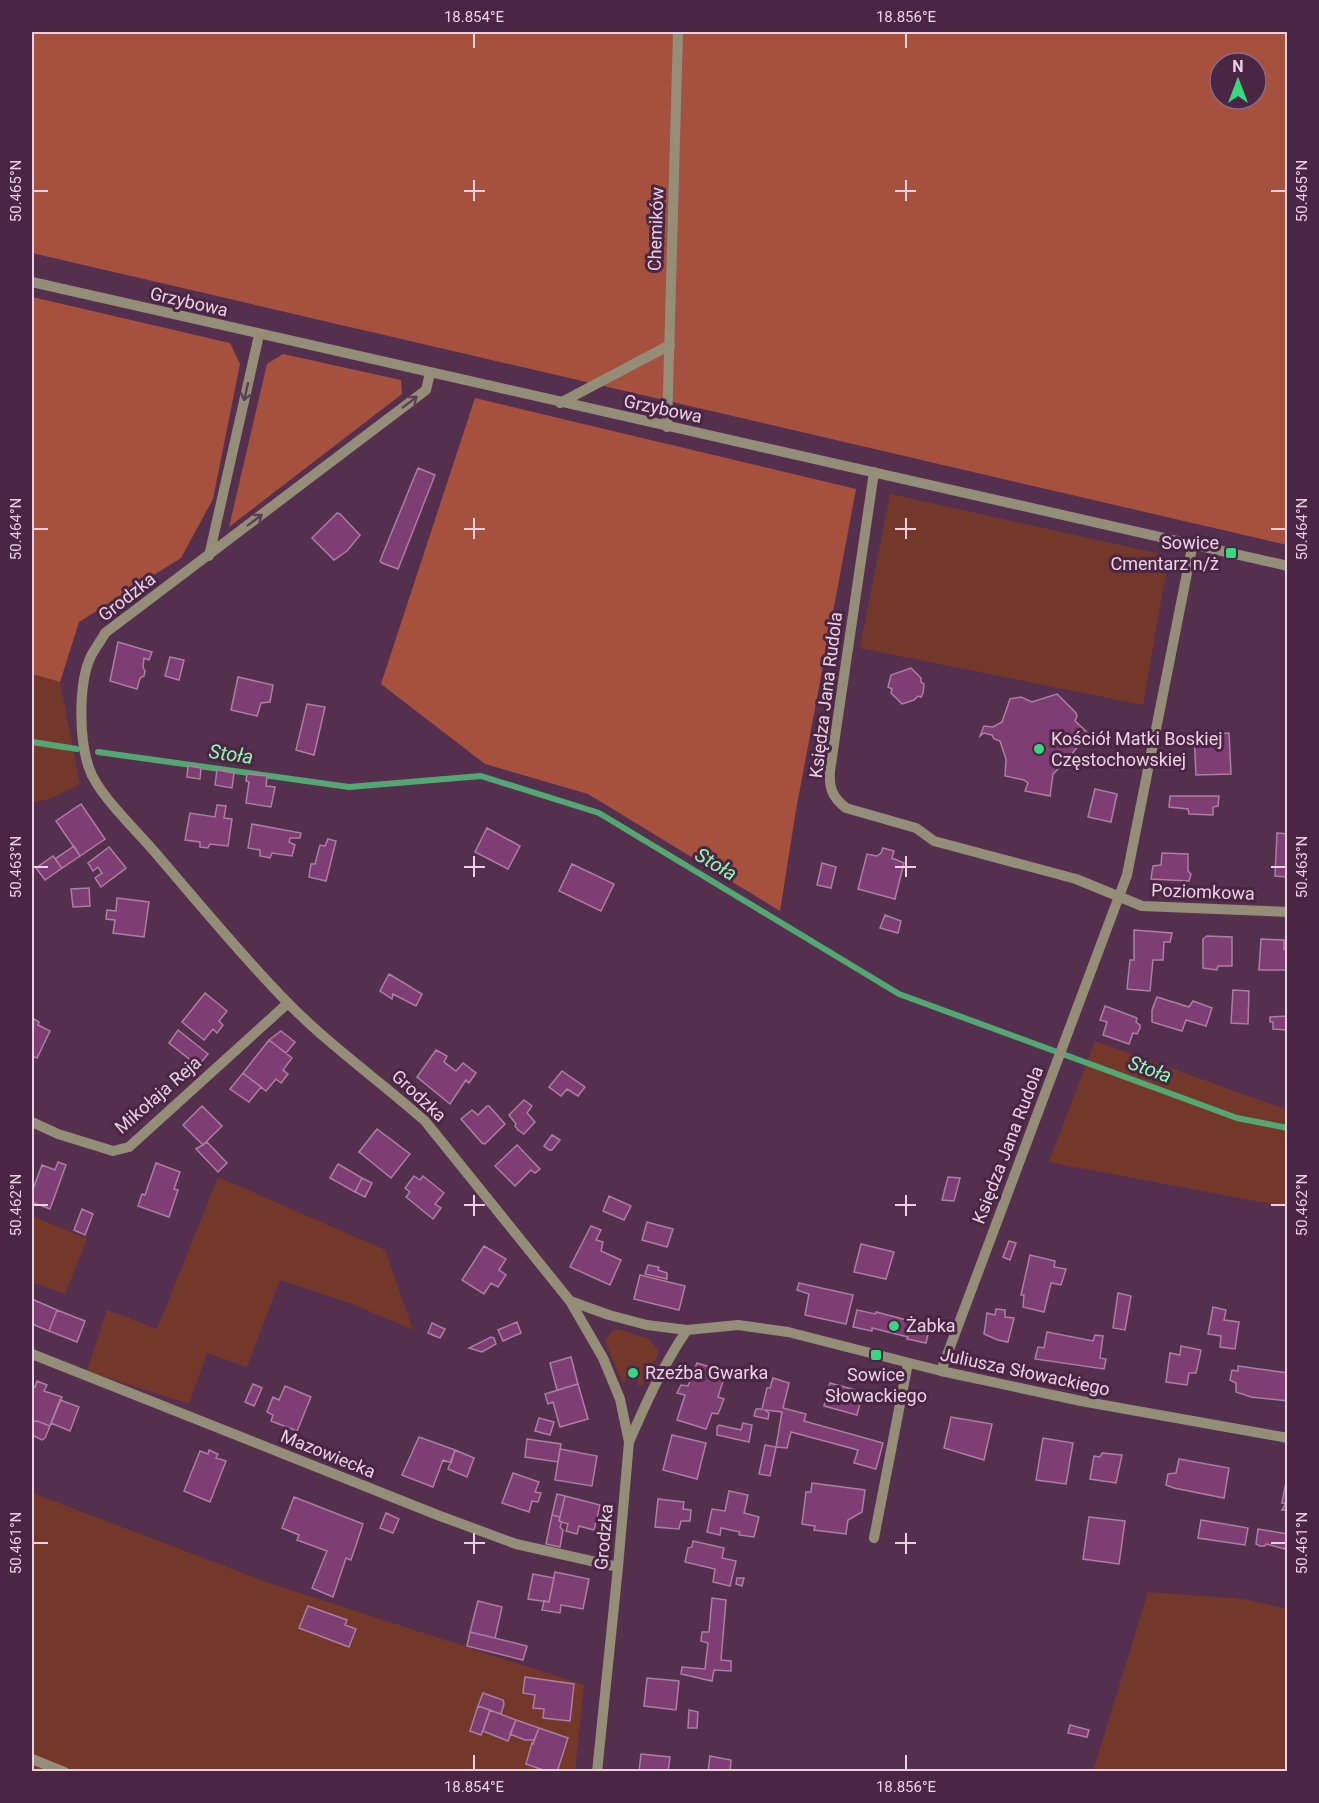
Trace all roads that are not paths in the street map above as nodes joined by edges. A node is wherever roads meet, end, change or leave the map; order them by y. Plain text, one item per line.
1 (678, 32) edge
2 (32, 282) edge
3 (259, 334) junction
4 (670, 345) junction
5 (430, 373) junction
6 (560, 403) junction
7 (667, 427) junction
8 (874, 472) junction
9 (1193, 543) junction
10 (209, 556) junction
11 (1287, 566) edge
12 (1119, 898) junction
13 (1287, 912) edge
14 (288, 1003) junction
15 (32, 1122) edge
16 (570, 1301) junction
17 (687, 1330) junction
18 (32, 1354) edge
19 (908, 1363) junction
20 (941, 1371) junction
21 (1287, 1438) edge
22 (629, 1442) junction
23 (874, 1538) dead end
24 (618, 1567) junction
25 (32, 1759) edge
26 (64, 1772) edge
27 (597, 1772) edge

1 - 4 street, Chemików
2 - 3 street, Grzybowa
3 - 5 street, Grzybowa
3 -> 10 street
4 - 6 street
4 - 7 street, Chemików
5 - 6 street, Grzybowa
10 -> 5 street, Grodzka
6 - 7 street, Grzybowa
7 - 8 street, Grzybowa
8 - 9 street, Grzybowa
8 - 12 street, Księdza Jana Rudola
9 - 11 street, Grzybowa
9 - 12 street, Księdza Jana Rudola
10 - 14 street, Grodzka
12 - 13 street, Poziomkowa
12 - 20 street, Księdza Jana Rudola
14 - 15 street, Mikołaja Reja
14 - 16 street, Grodzka
16 - 17 street, Juliusza Słowackiego
16 - 22 street, Grodzka
17 - 19 street, Juliusza Słowackiego
17 - 22 street
18 - 24 street, Mazowiecka
19 - 20 street, Juliusza Słowackiego
19 - 23 street
20 - 21 street, Juliusza Słowackiego
22 - 24 street, Grodzka
24 - 27 street, Grodzka
25 - 26 street

